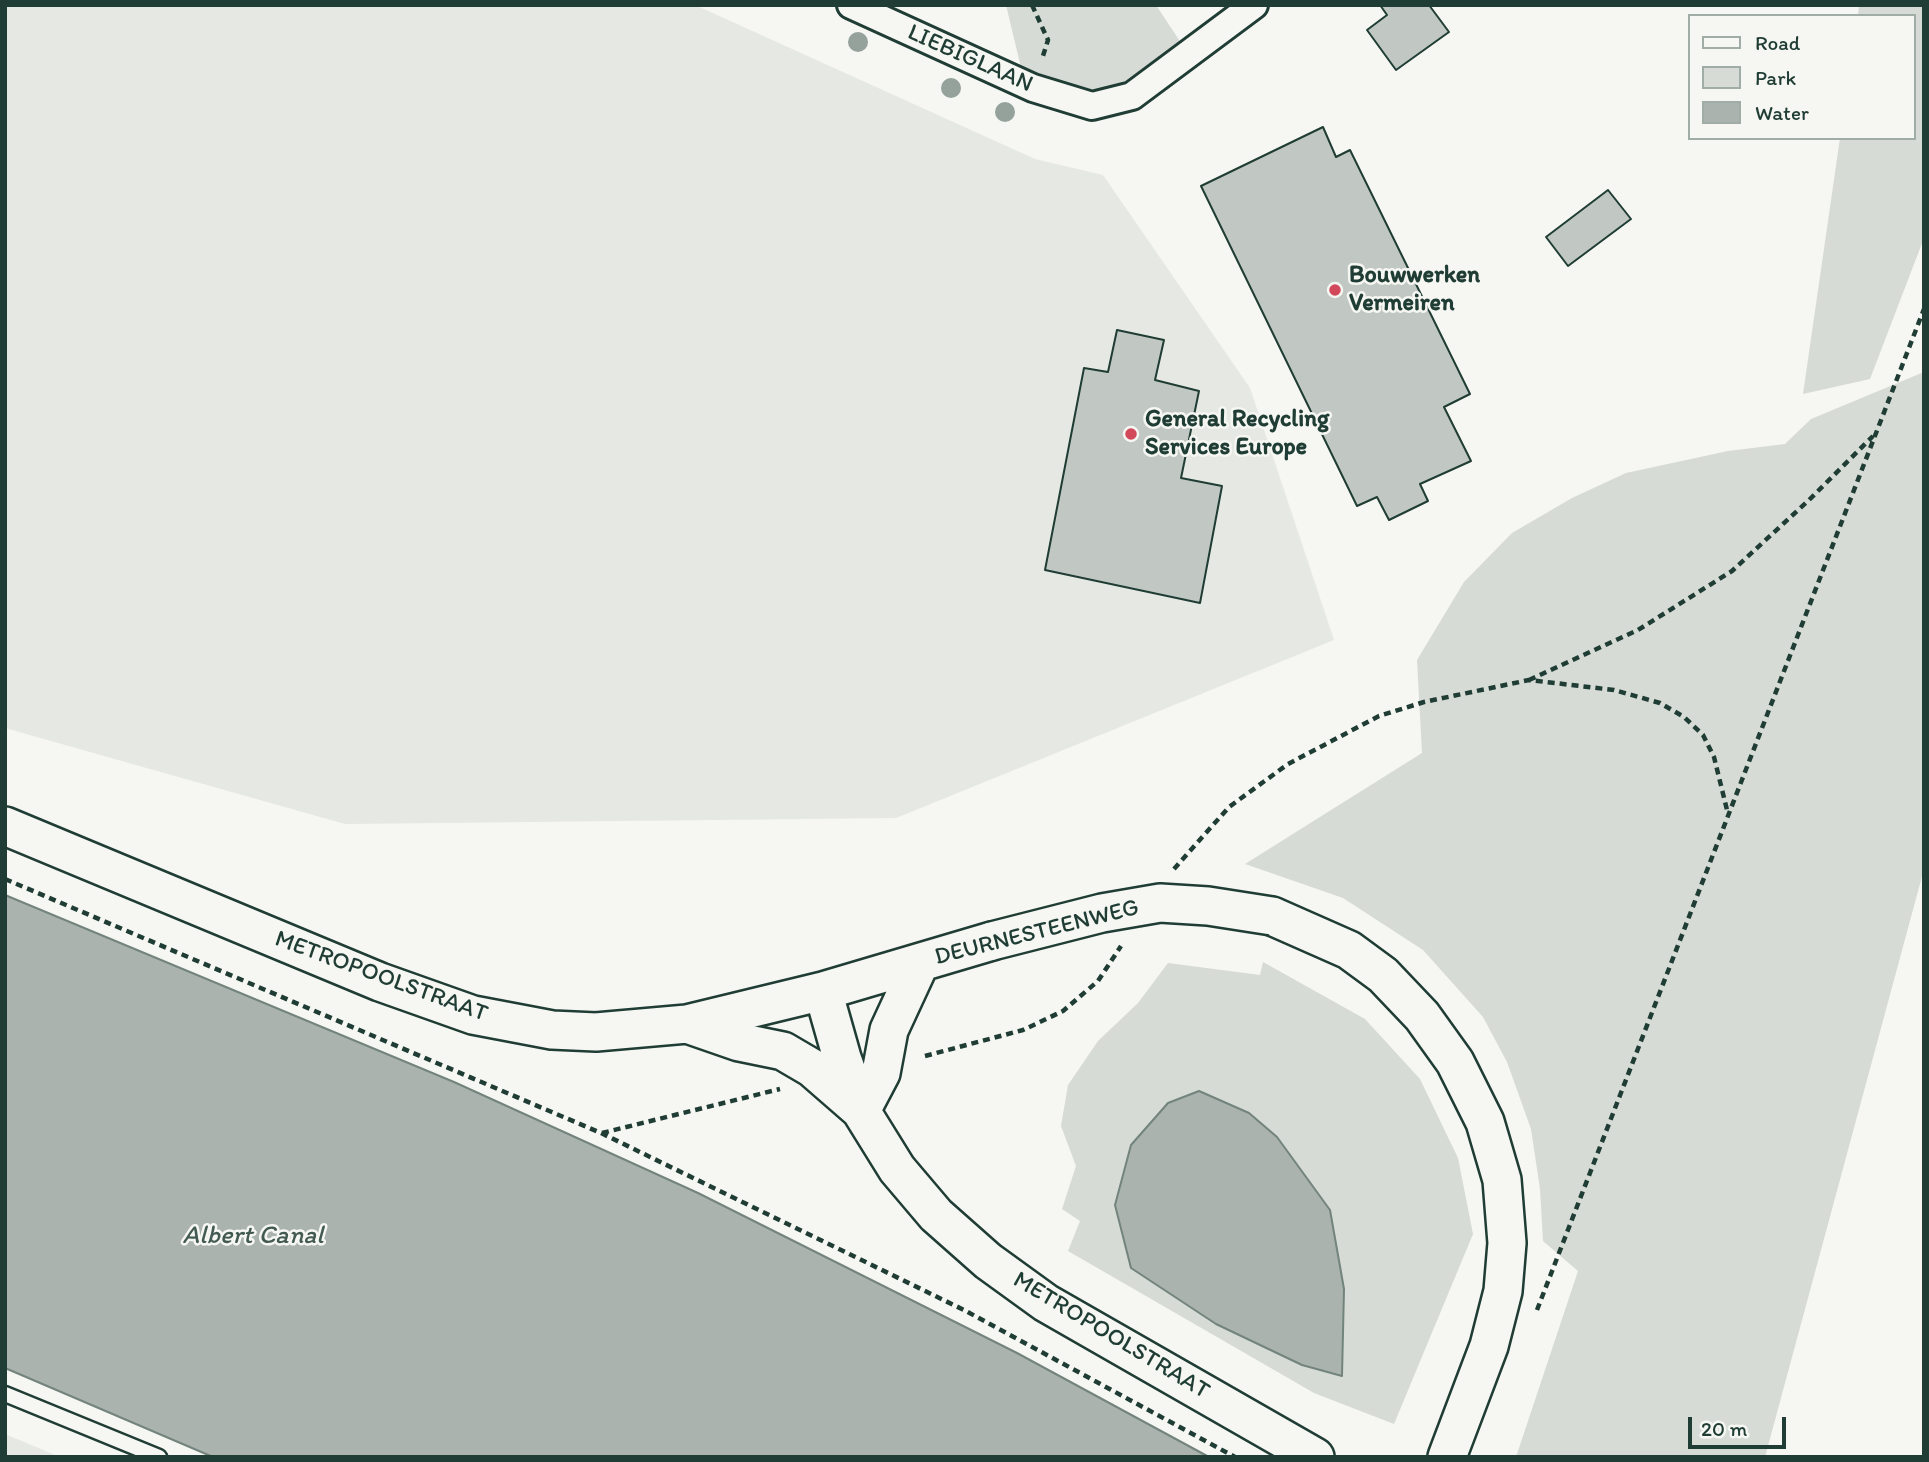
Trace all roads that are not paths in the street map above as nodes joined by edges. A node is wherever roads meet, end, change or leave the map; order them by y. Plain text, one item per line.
1 (851, 5) edge
2 (1254, 5) edge
3 (5, 826) edge
4 (920, 963) junction
5 (823, 990) junction
6 (687, 1024) junction
7 (861, 1111) junction
8 (5, 1394) edge
9 (1447, 1455) edge
10 (159, 1457) edge
11 (1315, 1457) edge

1 - 2 street, LIEBIGLAAN
3 - 6 street, METROPOOLSTRAAT
4 - 5 street, DEURNESTEENWEG
4 - 7 street
4 - 9 street, DEURNESTEENWEG, bridge
5 - 6 street, METROPOOLSTRAAT
5 - 7 street, METROPOOLSTRAAT
6 - 7 street
7 - 11 street, METROPOOLSTRAAT
8 - 10 lane

